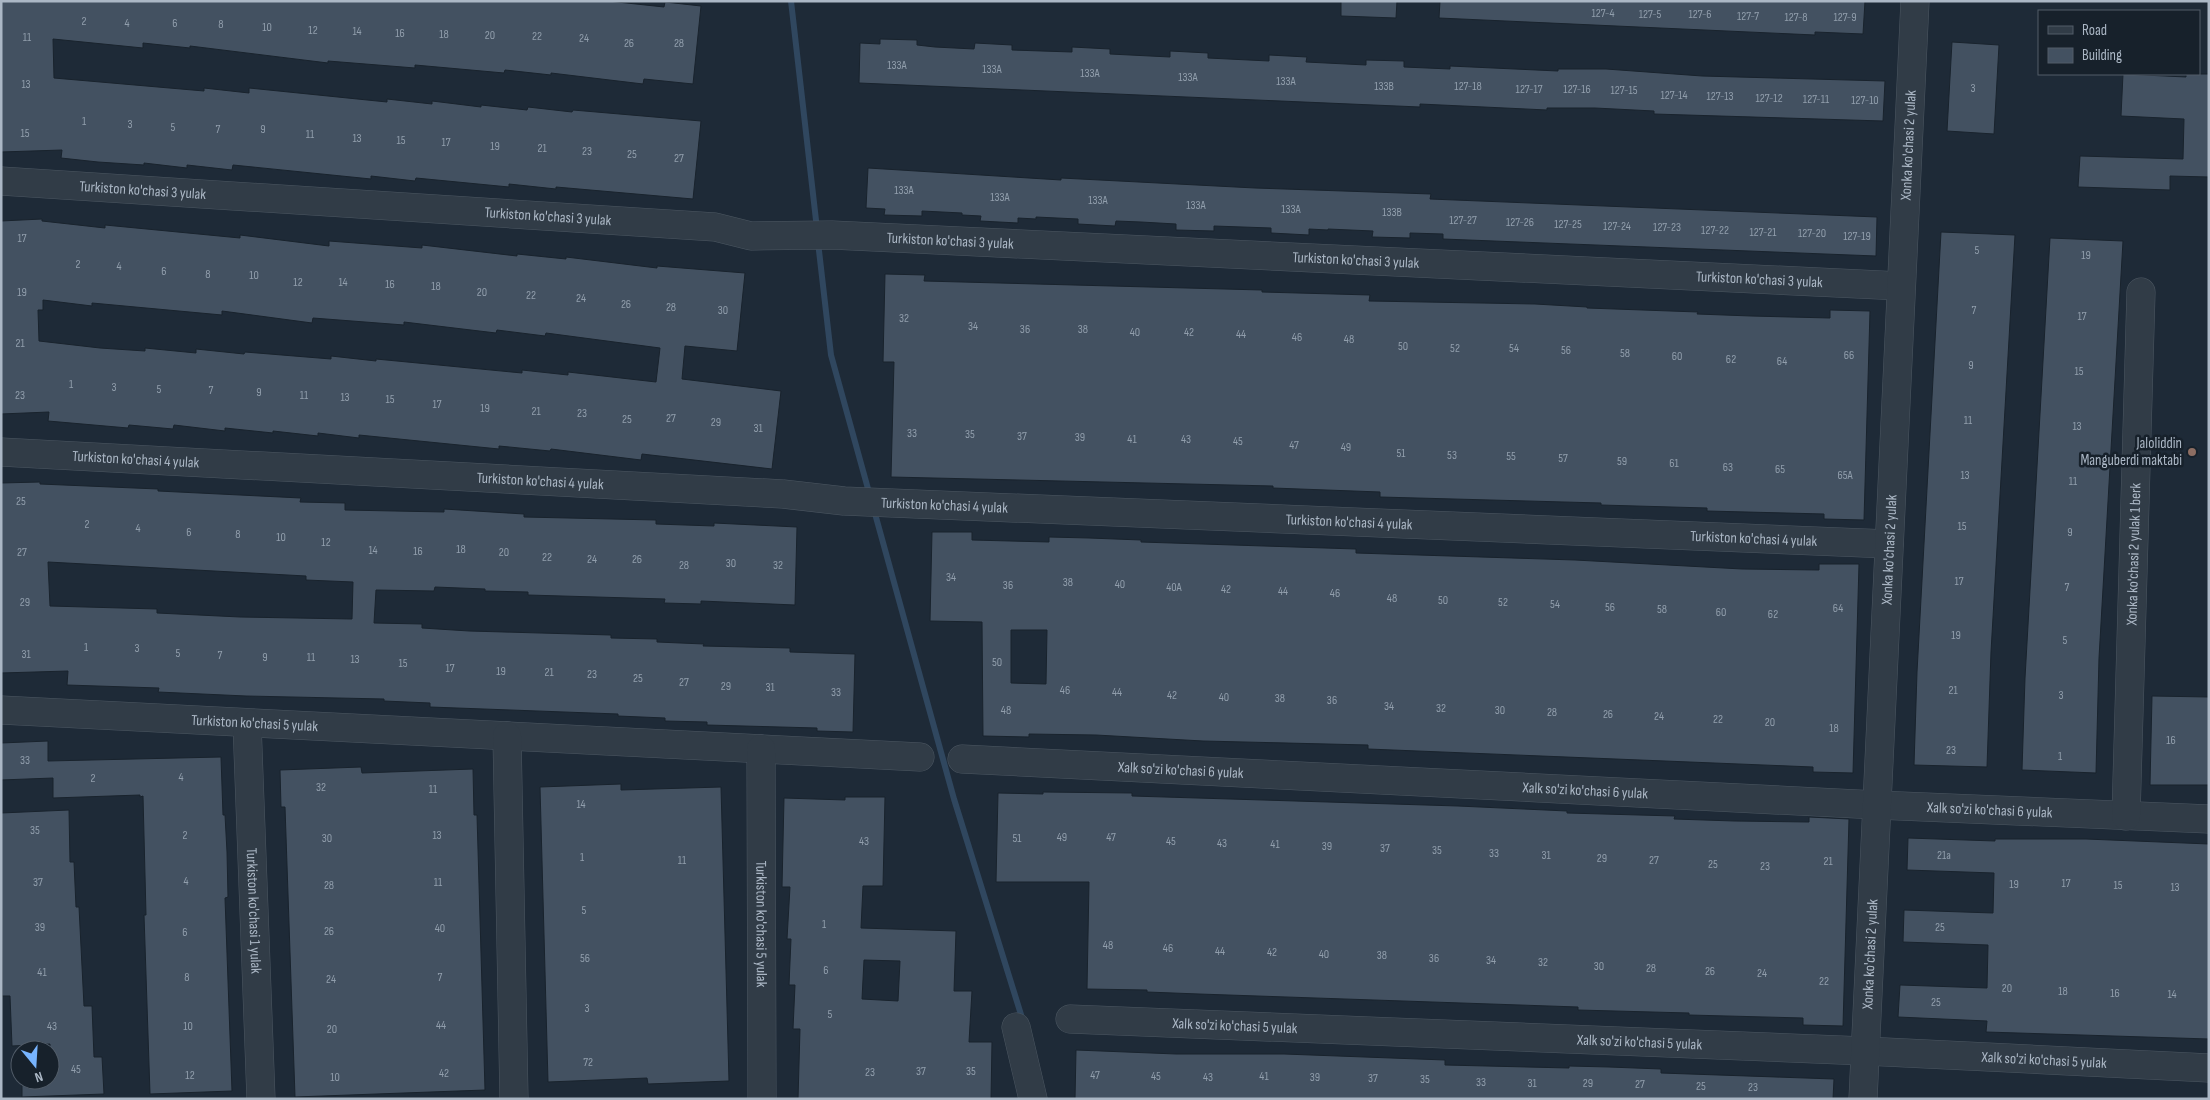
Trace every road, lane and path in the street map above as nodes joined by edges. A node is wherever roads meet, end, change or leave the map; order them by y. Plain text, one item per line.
1 (1915, 1) edge
2 (1, 180) edge
3 (1902, 286) junction
4 (2141, 292) dead end
5 (1, 452) edge
6 (1889, 544) junction
7 (1, 710) edge
8 (247, 723) junction
9 (507, 736) junction
10 (761, 749) junction
11 (920, 757) dead end
12 (962, 759) dead end
13 (1877, 805) junction
14 (2126, 816) junction
15 (2209, 820) edge
16 (1070, 1019) dead end
17 (1016, 1027) dead end
18 (1865, 1051) junction
19 (2209, 1068) edge
20 (261, 1099) edge
21 (514, 1099) edge
22 (762, 1099) edge
23 (1033, 1099) edge
24 (1863, 1099) edge

1 - 3 street, Xonka ko'chasi 2 yulak
2 - 3 street, Turkiston ko'chasi 3 yulak
3 - 6 street, Xonka ko'chasi 2 yulak
4 - 14 street, Xonka ko'chasi 2 yulak 1 berk
5 - 6 street, Turkiston ko'chasi 4 yulak
6 - 13 street, Xonka ko'chasi 2 yulak
7 - 8 street, Turkiston ko'chasi 5 yulak
8 - 9 street, Turkiston ko'chasi 5 yulak
8 - 20 street, Turkiston ko'chasi 1 yulak
9 - 10 street, Turkiston ko'chasi 5 yulak
9 - 21 street
10 - 11 street, Turkiston ko'chasi 5 yulak
10 - 22 street, Turkiston ko'chasi 5 yulak
12 - 13 street, Xalk so'zi ko'chasi 6 yulak
13 - 14 street, Xalk so'zi ko'chasi 6 yulak
13 - 18 street, Xonka ko'chasi 2 yulak
14 - 15 street, Xalk so'zi ko'chasi 6 yulak
16 - 18 street, Xalk so'zi ko'chasi 5 yulak
17 - 23 street
18 - 19 street, Xalk so'zi ko'chasi 5 yulak
18 - 24 street, Xonka ko'chasi 2 yulak

